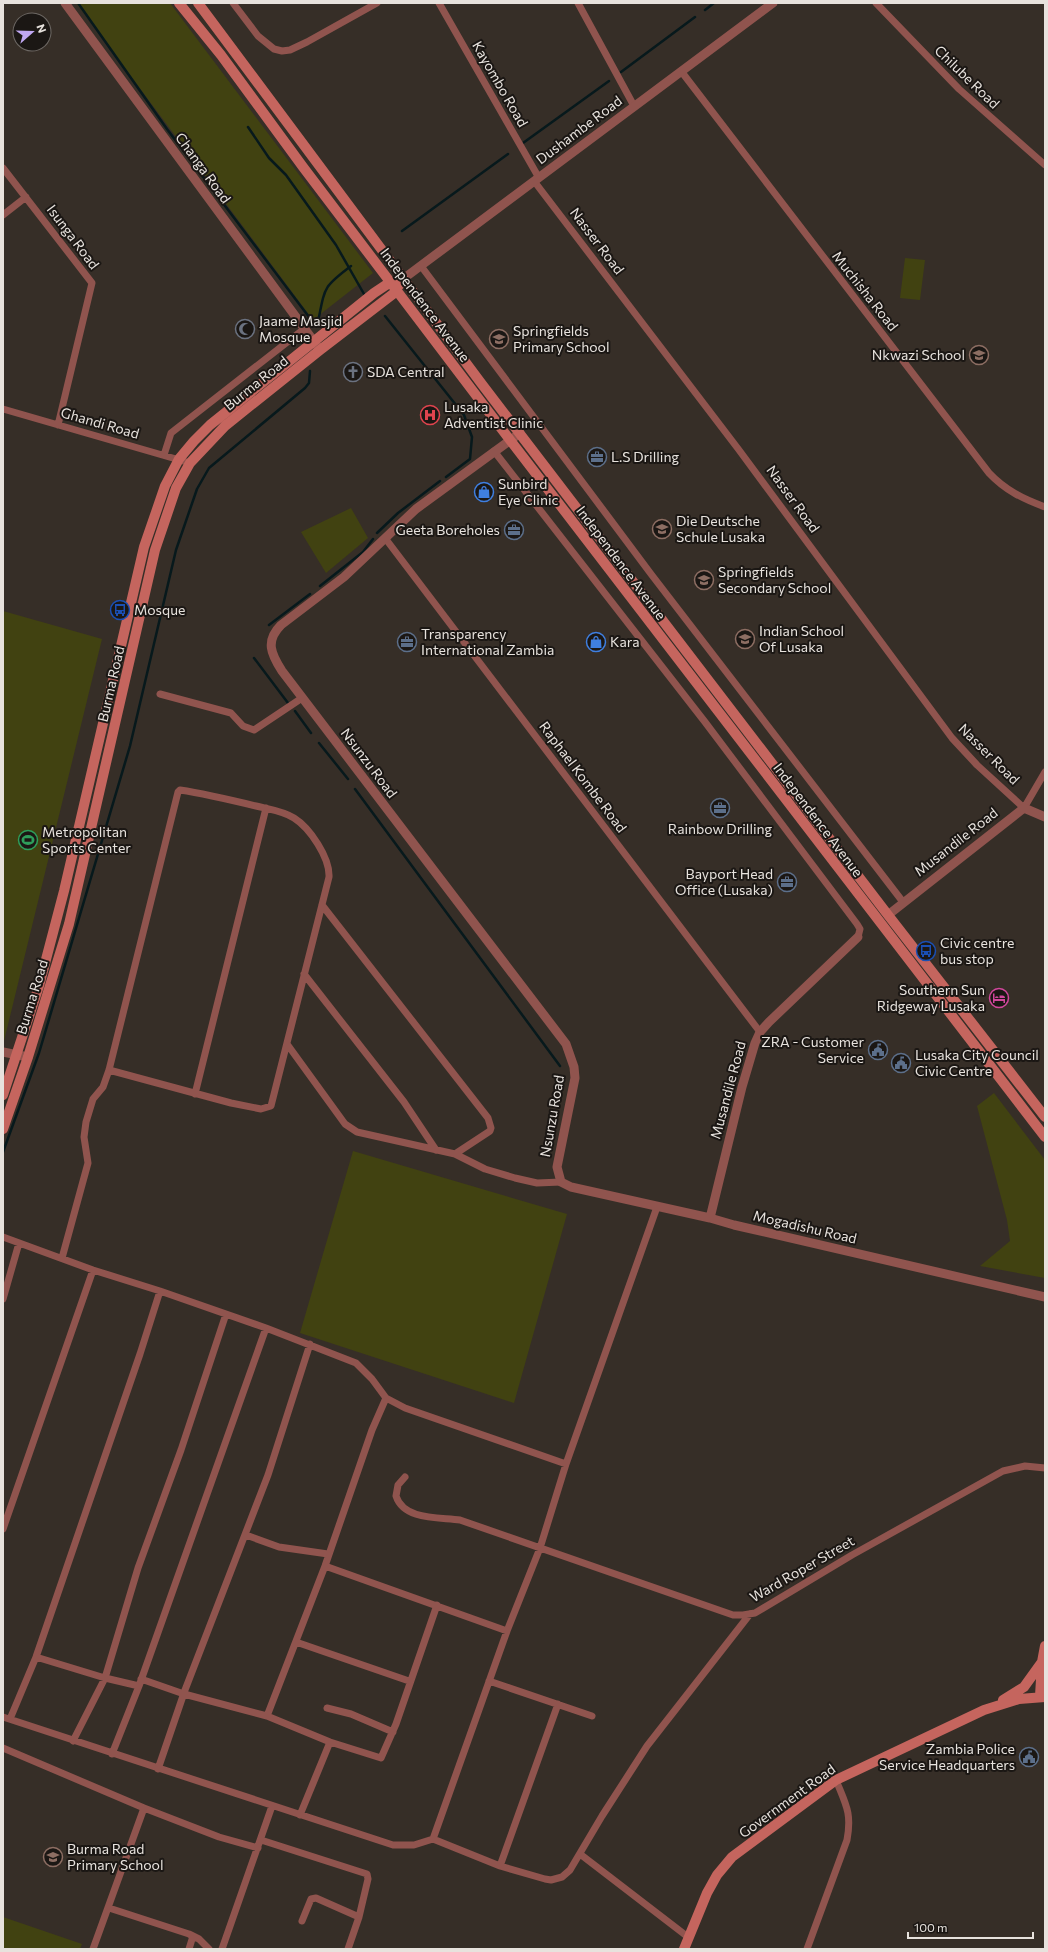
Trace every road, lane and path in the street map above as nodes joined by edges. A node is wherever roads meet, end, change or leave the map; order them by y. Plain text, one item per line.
1 (65, 3) edge
2 (179, 3) edge
3 (198, 3) edge
4 (233, 3) edge
5 (376, 3) edge
6 (439, 3) edge
7 (578, 3) edge
8 (773, 3) edge
9 (876, 3) edge
10 (681, 71) junction
11 (634, 106) junction
12 (1045, 165) edge
13 (3, 168) edge
14 (536, 180) junction
15 (26, 197) junction
16 (3, 215) edge
17 (421, 266) junction
18 (403, 279) junction
19 (394, 286) junction
20 (304, 329) junction
21 (317, 346) junction
22 (3, 409) edge
23 (58, 425) junction
24 (520, 433) junction
25 (510, 440) junction
26 (494, 451) junction
27 (164, 455) junction
28 (179, 459) junction
29 (190, 463) junction
30 (1045, 507) edge
31 (385, 538) junction
32 (160, 694) dead end
33 (302, 698) junction
34 (1045, 772) edge
35 (266, 808) junction
36 (1024, 808) junction
37 (1045, 817) edge
38 (903, 902) junction
39 (322, 905) junction
40 (888, 915) junction
41 (858, 937) joint
42 (304, 974) junction
43 (760, 1032) junction
44 (287, 1044) junction
45 (3, 1052) edge
46 (17, 1055) junction
47 (28, 1057) junction
48 (109, 1070) junction
49 (195, 1094) junction
50 (3, 1095) edge
51 (1045, 1117) edge
52 (3, 1129) edge
53 (1045, 1137) edge
54 (436, 1150) junction
55 (455, 1154) junction
56 (561, 1182) junction
57 (657, 1207) junction
58 (710, 1218) junction
59 (3, 1237) edge
60 (19, 1243) junction
61 (62, 1258) junction
62 (93, 1270) junction
63 (160, 1291) junction
64 (1045, 1297) edge
65 (3, 1299) edge
66 (226, 1314) junction
67 (266, 1328) junction
68 (310, 1344) junction
69 (386, 1398) junction
70 (566, 1464) junction
71 (1045, 1468) edge
72 (405, 1477) dead end
73 (3, 1529) edge
74 (246, 1535) junction
75 (540, 1548) junction
76 (328, 1554) junction
77 (325, 1566) junction
78 (437, 1605) junction
79 (750, 1614) junction
80 (507, 1631) junction
81 (296, 1642) junction
82 (1045, 1646) edge
83 (36, 1657) junction
84 (1042, 1662) junction
85 (105, 1678) junction
86 (410, 1681) junction
87 (489, 1681) junction
88 (140, 1683) junction
89 (184, 1694) junction
90 (1043, 1696) edge
91 (558, 1704) junction
92 (999, 1704) junction
93 (327, 1708) dead end
94 (267, 1716) junction
95 (592, 1716) dead end
96 (6, 1718) edge
97 (393, 1732) junction
98 (73, 1740) junction
99 (330, 1742) junction
100 (3, 1748) edge
101 (112, 1754) junction
102 (158, 1769) junction
103 (836, 1780) junction
104 (272, 1806) junction
105 (144, 1808) junction
106 (300, 1815) junction
107 (433, 1839) junction
108 (261, 1840) junction
109 (258, 1848) junction
110 (580, 1854) junction
111 (500, 1866) junction
112 (109, 1908) junction
113 (359, 1917) junction
114 (302, 1921) dead end
115 (193, 1936) junction
116 (688, 1937) junction
117 (93, 1949) edge
118 (189, 1949) edge
119 (209, 1949) edge
120 (222, 1949) edge
121 (348, 1949) edge
122 (684, 1949) edge
123 (807, 1949) edge

1 - 20 street, Changa Road
2 - 19 main road, Independence Avenue
3 - 18 main road, Independence Avenue
4 - 5 street
6 - 14 street, Kayombo Road
7 - 11 street
8 - 10 street, Dushambe Road
9 - 12 street, Chilube Road
10 - 11 street, Dushambe Road
10 - 30 street, Muchisha Road
11 - 14 street, Dushambe Road
13 - 15 street, Isunga Road
14 - 17 street, Dushambe Road
14 - 36 street, Nasser Road
15 - 16 street
15 - 23 street, Isunga Road
17 - 18 street, Dushambe Road
17 - 38 street
18 - 19 main road, Burma Road
18 - 24 main road, Independence Avenue
19 - 21 main road, Burma Road
19 - 25 main road, Independence Avenue
20 - 21 street, Changa Road
20 - 27 street
21 - 28 main road, Burma Road
21 - 29 main road, Burma Road
22 - 23 street, Ghandi Road
23 - 27 street, Ghandi Road
24 - 25 street, Nsunzu Road
24 - 40 main road, Independence Avenue
25 - 26 street, Nsunzu Road
25 - 53 main road, Independence Avenue
26 - 31 street, Nsunzu Road
26 - 41 street
27 - 28 street, Ghandi Road
28 - 29 street, Ghandi Road
28 - 46 main road, Burma Road
29 - 47 main road, Burma Road
31 - 33 street, Nsunzu Road
31 - 43 street, Raphael Kombe Road
32 - 33 street
33 - 56 street, Nsunzu Road
34 - 36 street
35 - 39 street
35 - 48 street
35 - 49 street
36 - 37 street, Nasser Road
36 - 38 street, Musandile Road
38 - 40 street, Musandile Road
39 - 42 street
39 - 55 street
40 - 51 main road, Independence Avenue
41 - 43 street, Musandile Road
42 - 44 street
42 - 54 street
43 - 58 street, Musandile Road
44 - 49 street
44 - 54 street
45 - 46 street
46 - 47 street
46 - 50 main road, Burma Road
47 - 52 main road, Burma Road
48 - 49 street
48 - 61 street
54 - 55 street
55 - 56 street
56 - 57 street, Mogadishu Road
57 - 58 street, Mogadishu Road
57 - 70 street
58 - 64 street, Mogadishu Road
59 - 60 street
60 - 61 street
60 - 65 street
61 - 62 street
62 - 63 street
62 - 73 street
63 - 66 street
63 - 83 street
66 - 67 street
66 - 85 street
67 - 68 street
67 - 88 street
68 - 69 street
68 - 74 street
69 - 70 street
69 - 76 street
70 - 75 street
71 - 79 street, Ward Roper Street
72 - 75 street, Ward Roper Street
74 - 76 street
74 - 89 street
75 - 79 street, Ward Roper Street
75 - 80 street
76 - 77 street
77 - 78 street
77 - 81 street
78 - 80 street
78 - 86 street
79 - 110 street
80 - 87 street
81 - 86 street
81 - 94 street
82 - 84 main road
83 - 85 street
83 - 96 street
84 - 90 main road
84 - 92 main road
85 - 88 street
85 - 98 street
86 - 97 street
87 - 91 street
87 - 107 street
88 - 89 street
88 - 101 street
89 - 94 street
89 - 102 street
90 - 92 main road, Government Road
91 - 95 street
91 - 111 street
92 - 103 main road, Government Road
93 - 97 street
94 - 99 street
96 - 98 street
97 - 99 street
98 - 101 street
99 - 106 street
100 - 105 street
101 - 102 street
102 - 104 street
103 - 116 main road, Government Road
103 - 123 street
104 - 106 street
104 - 108 street
105 - 109 street
105 - 112 street
106 - 107 street
107 - 111 street
108 - 109 street
108 - 113 street
109 - 120 street
110 - 111 street
110 - 116 street
112 - 115 street
112 - 117 street
113 - 114 street
113 - 121 street
115 - 118 street
115 - 119 street
116 - 122 main road, Government Road

